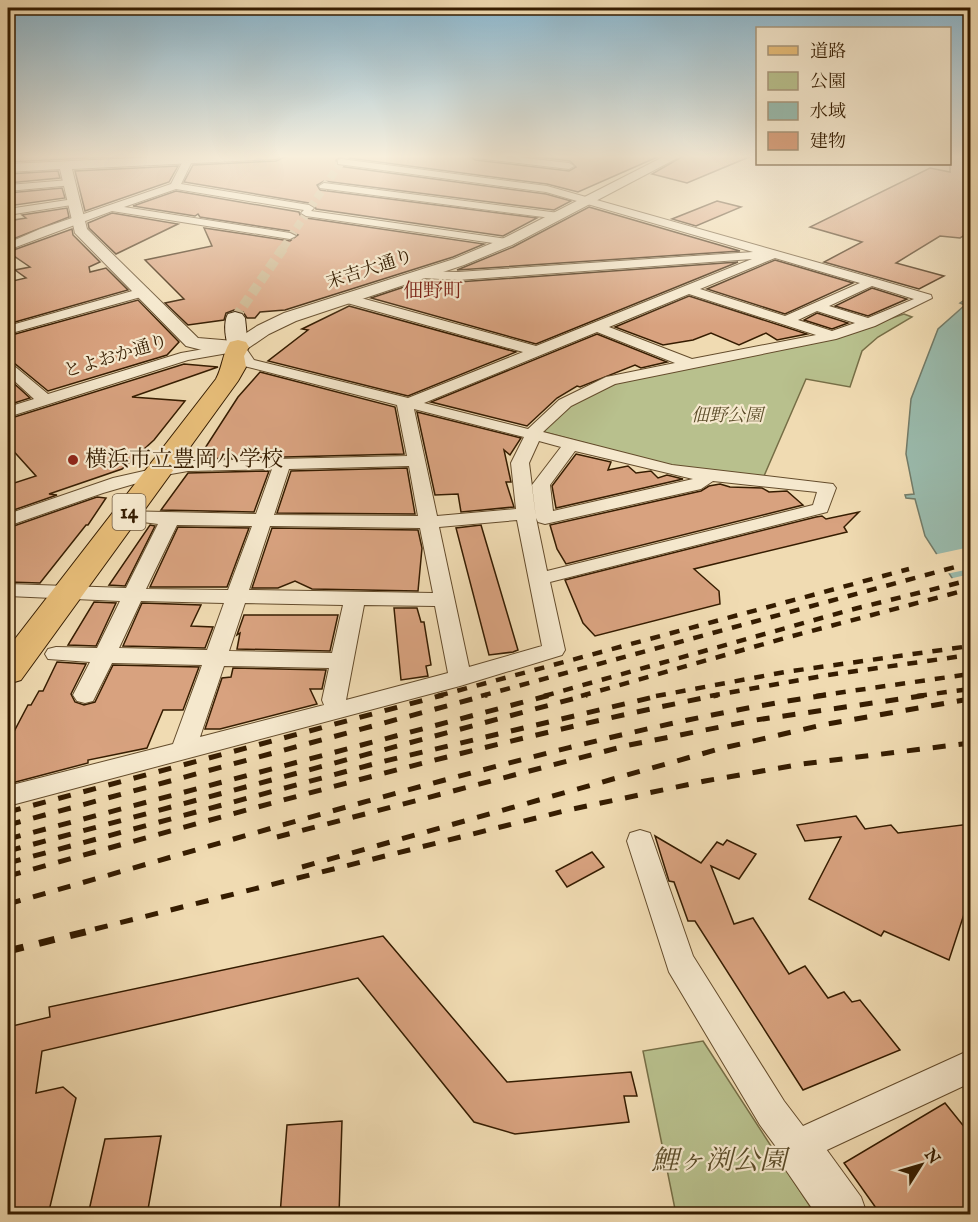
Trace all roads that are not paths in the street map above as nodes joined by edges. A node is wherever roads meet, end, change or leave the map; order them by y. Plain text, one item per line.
1 (76, 212) edge
2 (100, 212) edge
3 (137, 212) edge
4 (313, 212) edge
5 (375, 212) edge
6 (528, 212) edge
7 (567, 212) edge
8 (631, 212) edge
9 (559, 216) junction
10 (77, 220) junction
11 (361, 221) junction
12 (290, 236) dead end
13 (507, 242) junction
14 (8, 247) edge
15 (775, 254) junction
16 (422, 274) junction
17 (872, 282) junction
18 (691, 290) junction
19 (143, 292) junction
20 (345, 298) junction
21 (817, 306) junction
22 (235, 318) tunnel mouth
23 (785, 321) junction
24 (870, 323) junction
25 (597, 327) junction
26 (8, 330) edge
27 (831, 336) junction
28 (238, 347) junction
29 (537, 351) junction
30 (691, 364) junction
31 (8, 368) edge
32 (45, 400) junction
33 (408, 403) junction
34 (8, 411) edge
35 (532, 434) junction
36 (572, 443) junction
37 (417, 461) junction
38 (282, 465) junction
39 (159, 470) junction
40 (710, 476) junction
41 (526, 514) junction
42 (127, 515) junction
43 (170, 519) junction
44 (8, 520) edge
45 (264, 520) junction
46 (429, 522) junction
47 (539, 579) junction
48 (8, 590) edge
49 (69, 591) junction
50 (133, 595) junction
51 (237, 595) junction
52 (355, 597) junction
53 (445, 600) junction
54 (56, 654) dead end
55 (104, 656) junction
56 (216, 657) junction
57 (341, 661) junction
58 (8, 672) edge
59 (460, 678) junction
60 (85, 695) dead end
61 (338, 709) junction
62 (183, 751) junction
63 (8, 796) edge
64 (640, 841) dead end
65 (970, 1066) edge
66 (797, 1147) junction
67 (844, 1215) edge

1 - 10 street
2 - 10 street
3 - 12 street
4 - 11 street
5 - 11 street
6 - 9 street
7 - 9 street, 末吉大通り
8 - 15 street
9 - 13 street, 末吉大通り
10 - 14 street
10 - 19 street
11 - 13 street
13 - 16 street, 末吉大通り
15 - 16 street
15 - 17 street
15 - 18 street
16 - 20 street, 末吉大通り
17 - 21 street
17 - 24 street
18 - 23 street
18 - 25 street
19 - 26 street
19 - 28 street
20 - 28 street, 末吉大通り
20 - 29 street
21 - 23 street
21 - 24 street
22 - 28 main road, 14
23 - 27 street
24 - 27 street
25 - 29 street
25 - 30 street
27 - 30 street
28 - 32 street, とよおか通り
28 - 33 street
28 - 39 main road, 14
29 - 33 street
30 - 35 street
31 - 32 street
32 - 34 street, とよおか通り
33 - 35 street
33 - 37 street
35 - 36 street
35 - 41 street
36 - 40 street
36 - 40 street
37 - 38 street
37 - 46 street
38 - 39 street
38 - 45 street
39 - 42 main road, 14
39 - 44 street
40 - 47 street
41 - 46 street
41 - 47 street
42 - 43 street
42 - 49 main road, 14
43 - 45 street
43 - 50 street
45 - 46 street
45 - 51 street
46 - 53 street
47 - 59 street
48 - 49 street
49 - 50 street
49 - 58 main road, 14
50 - 51 street
50 - 55 street
51 - 52 street
51 - 56 street
52 - 53 street
52 - 57 street
53 - 59 street
54 - 55 street
55 - 56 street
55 - 60 street
56 - 57 street
56 - 62 street
57 - 61 street
59 - 61 street
61 - 62 street
62 - 63 street
64 - 66 street
65 - 66 street
66 - 67 street

